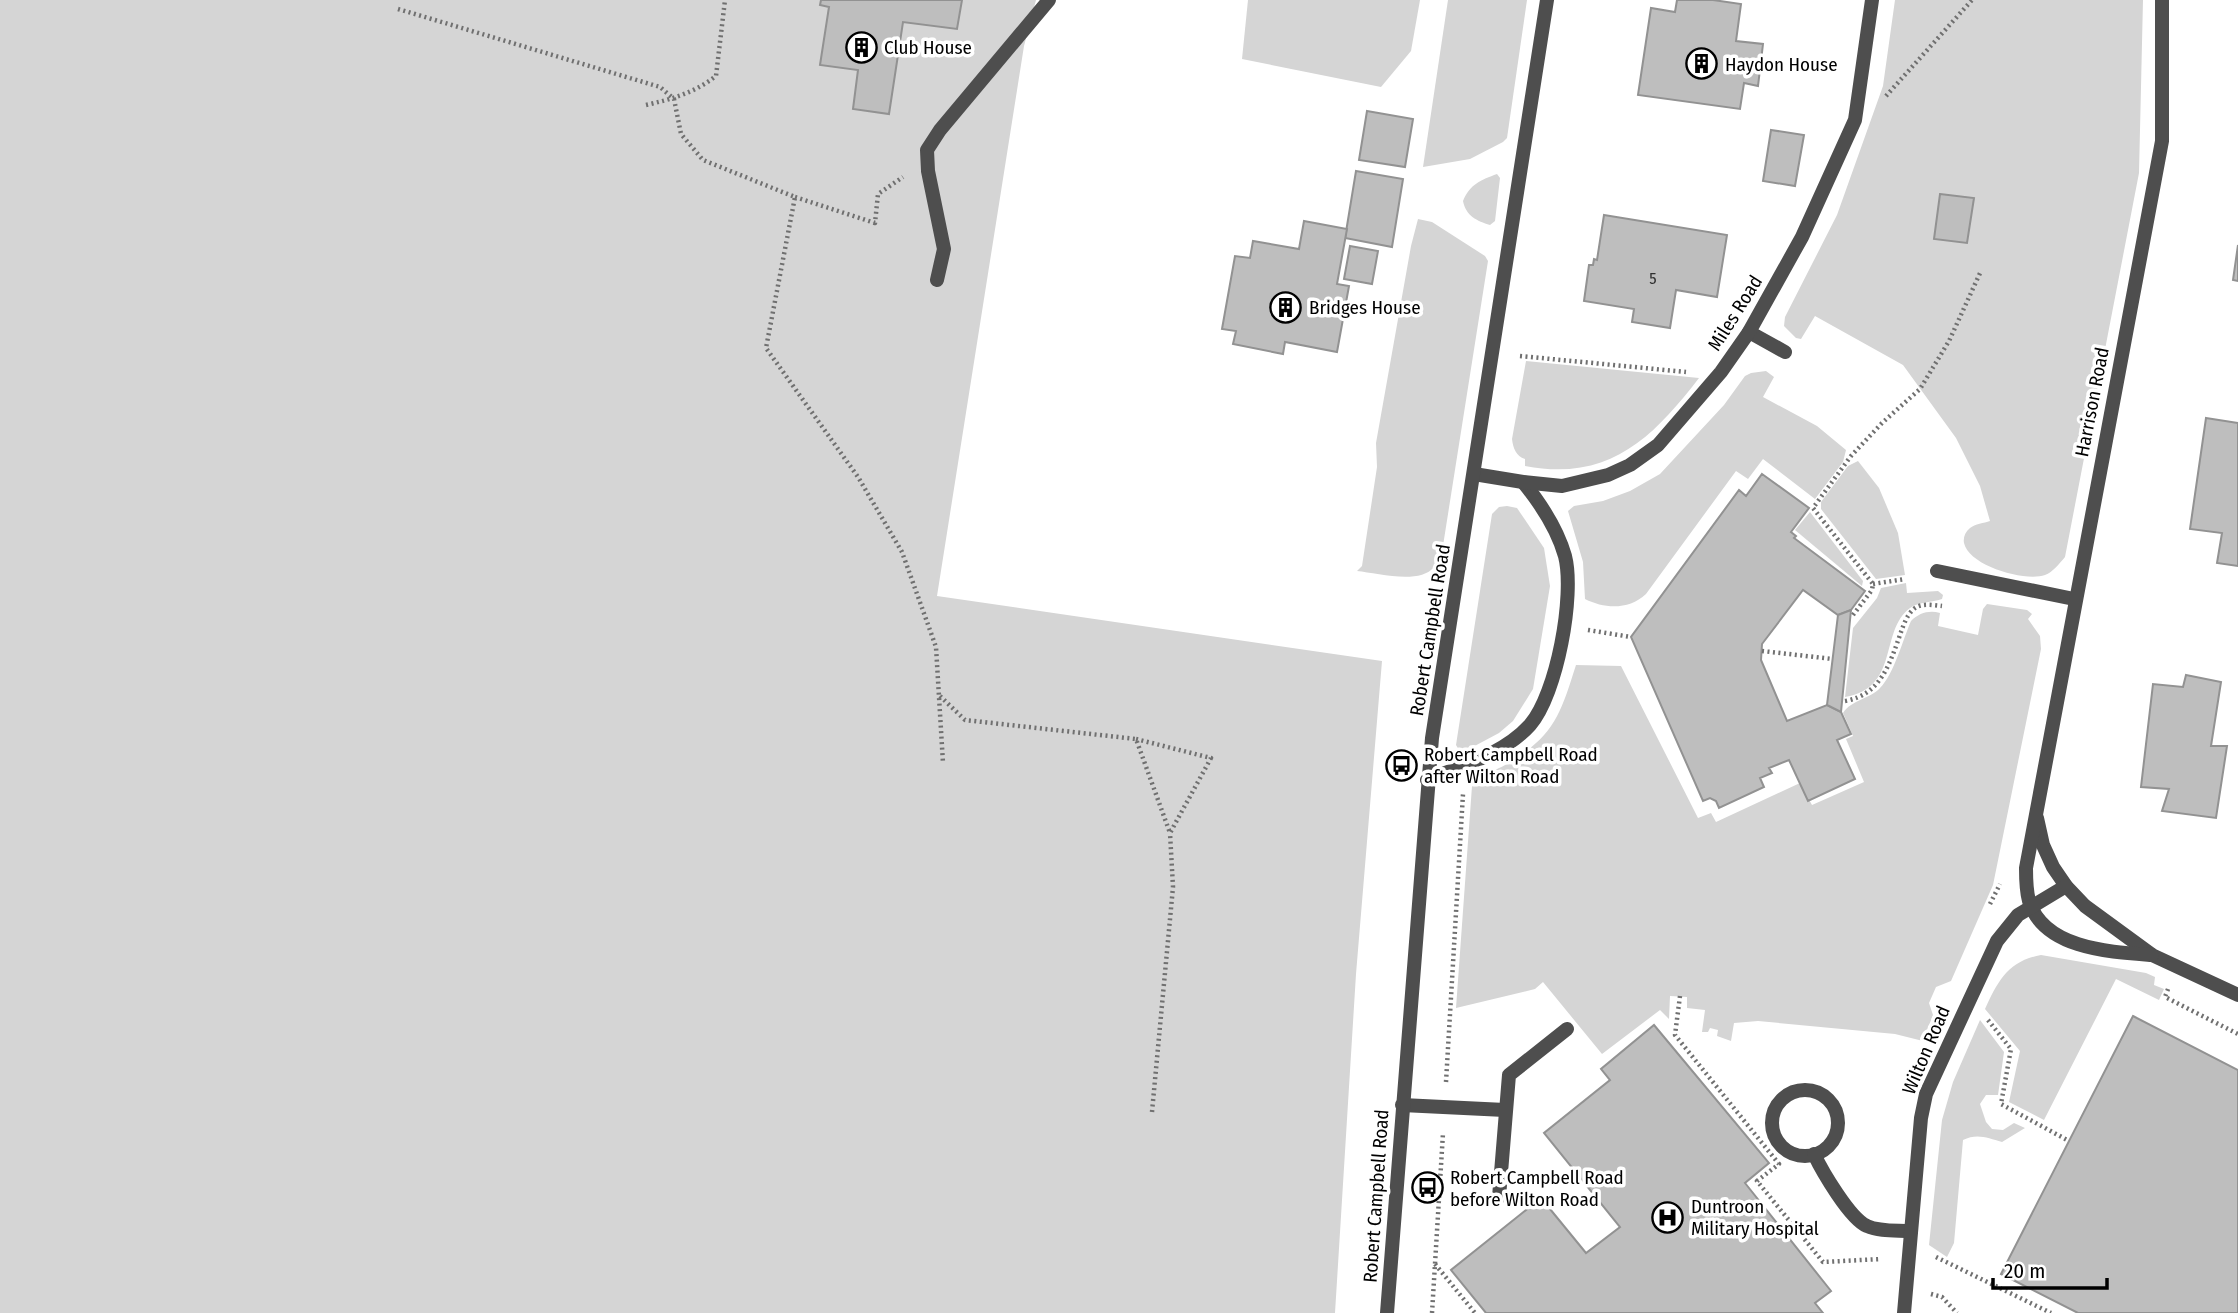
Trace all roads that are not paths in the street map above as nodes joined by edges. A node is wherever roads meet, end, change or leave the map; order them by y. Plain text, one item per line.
1 (1049, 0) edge
2 (1547, 0) edge
3 (1872, 0) edge
4 (2162, 0) edge
5 (937, 280) dead end
6 (1749, 332) junction
7 (1785, 352) dead end
8 (1474, 474) junction
9 (1522, 482) junction
10 (1937, 571) dead end
11 (2074, 599) junction
12 (1427, 780) junction
13 (2036, 810) junction
14 (2066, 886) junction
15 (2031, 906) junction
16 (2152, 955) junction
17 (2238, 995) edge
18 (1567, 1029) dead end
19 (1402, 1105) junction
20 (1506, 1110) junction
21 (1814, 1154) junction
22 (1499, 1197) dead end
23 (1911, 1231) junction
24 (1387, 1313) edge
25 (1905, 1313) edge

1 - 5 street
2 - 8 street, Robert Campbell Road
3 - 6 street, Miles Road
4 - 11 street, Harrison Road
6 - 7 street
6 - 9 street, Miles Road
8 - 9 street, Miles Road
8 - 12 street, Robert Campbell Road
9 - 12 street
10 - 11 street
11 - 13 street, Harrison Road
12 - 19 street, Robert Campbell Road
13 - 14 street, Harrison Road
13 - 15 street, Harrison Road
14 - 15 street, Wilton Road
14 - 16 street, Harrison Road
15 - 16 street, Harrison Road
15 - 23 street, Wilton Road
16 - 17 street, Harrison Road
18 - 20 street
19 - 20 street
19 - 24 street, Robert Campbell Road
20 - 22 street
21 - 21 street
21 - 23 street
23 - 25 street, Wilton Road

